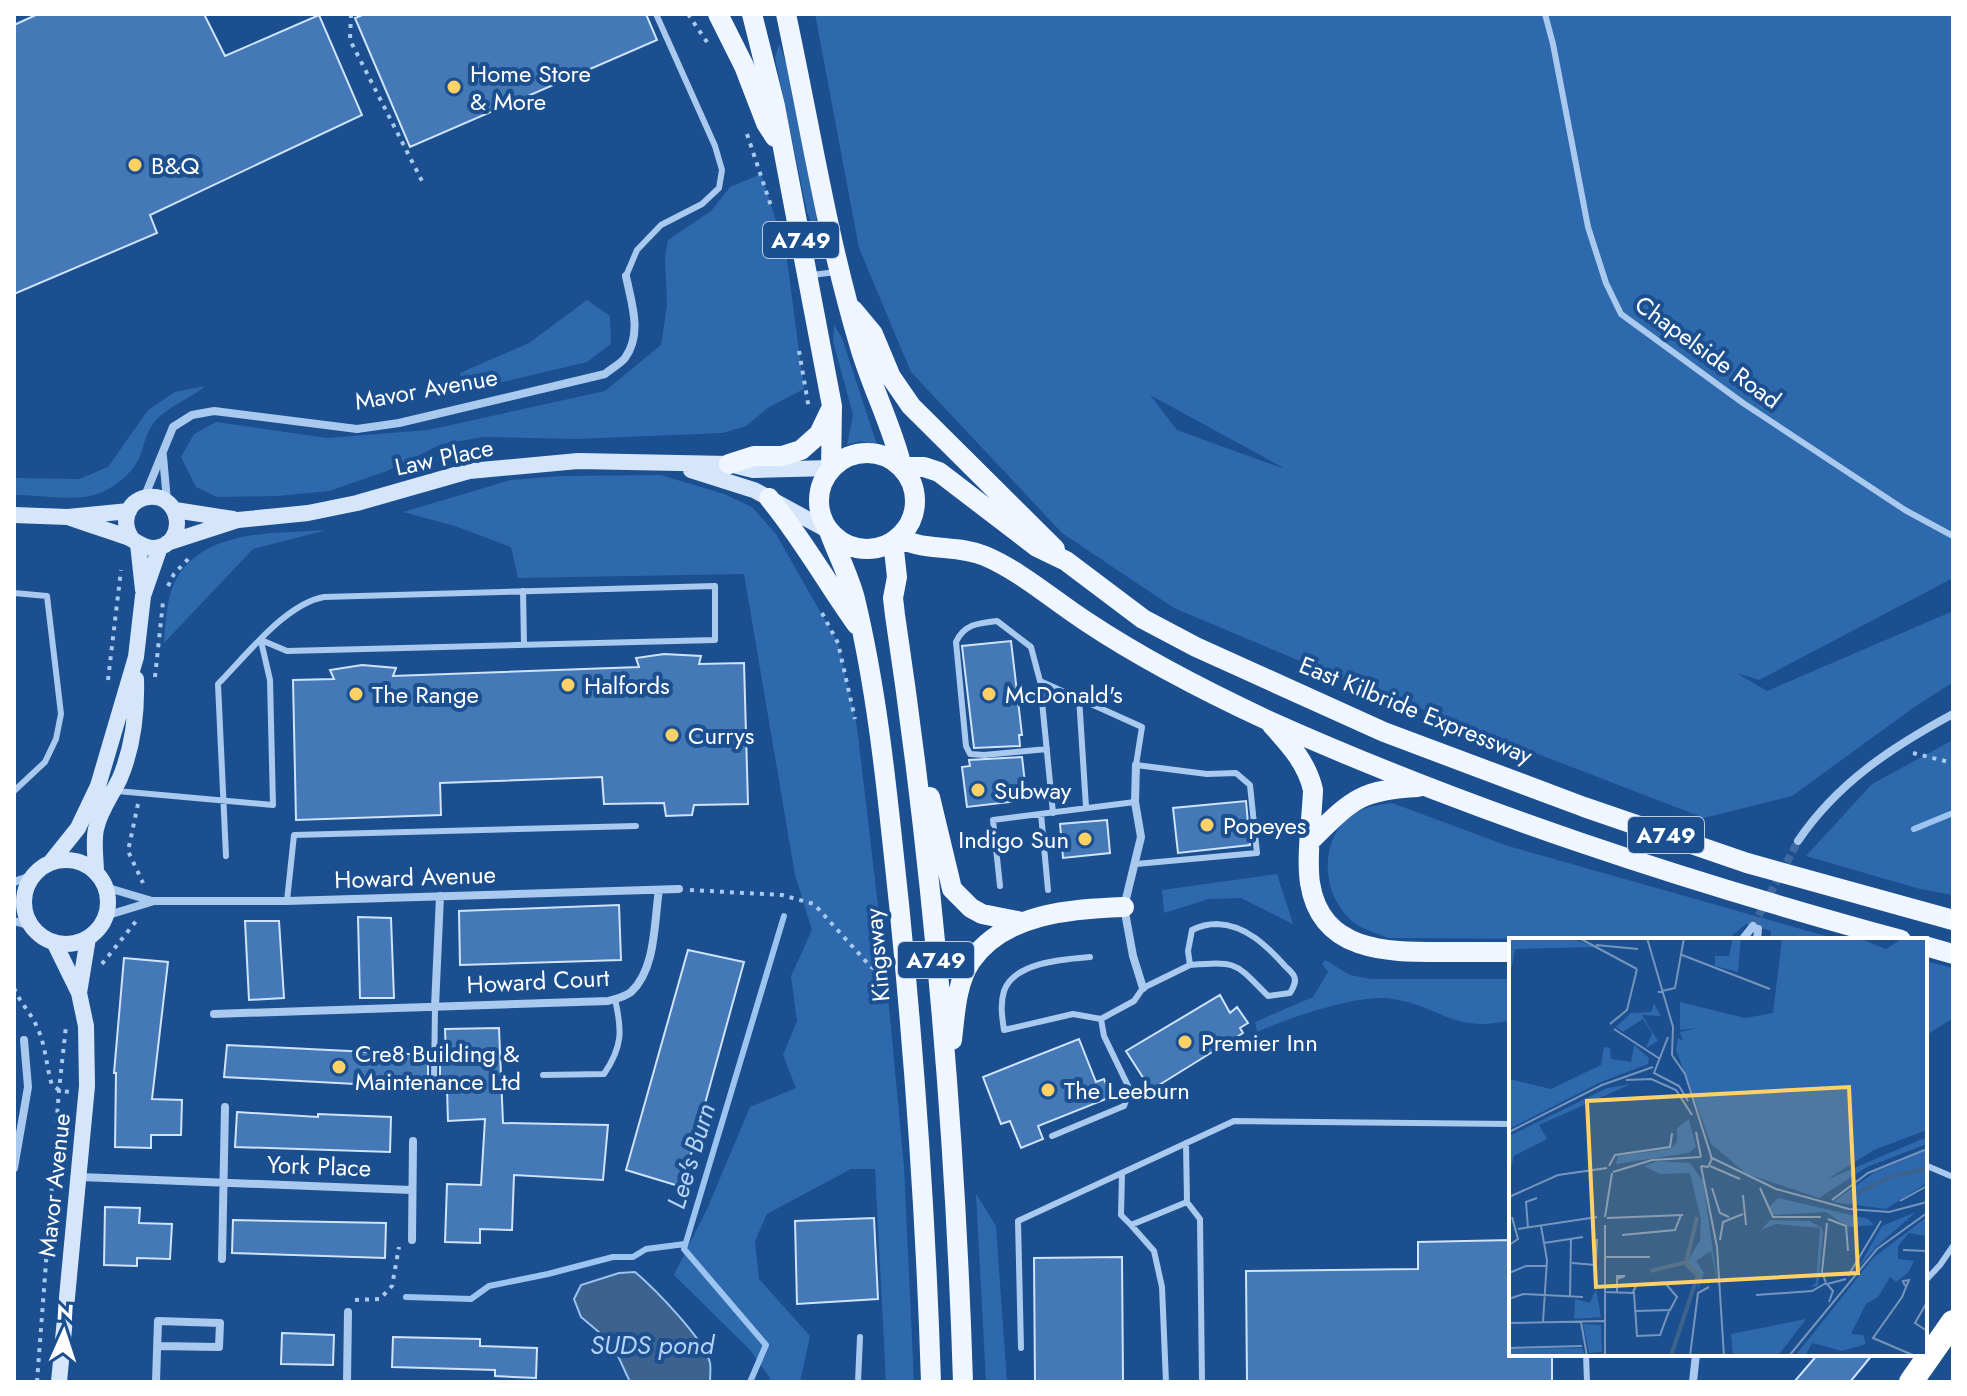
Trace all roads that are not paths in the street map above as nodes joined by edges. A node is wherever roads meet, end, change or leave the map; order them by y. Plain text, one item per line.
1 (656, 14) edge
2 (718, 14) edge
3 (752, 14) edge
4 (786, 14) edge
5 (1545, 14) edge
6 (784, 150) junction
7 (840, 271) junction
8 (626, 276) joint
9 (808, 276) junction
10 (851, 308) junction
11 (832, 406) junction
12 (162, 451) junction
13 (662, 464) junction
14 (729, 464) junction
15 (902, 467) junction
16 (831, 468) junction
17 (144, 498) junction
18 (769, 498) junction
19 (171, 505) junction
20 (129, 511) junction
21 (14, 515) edge
22 (68, 517) junction
23 (238, 520) junction
24 (829, 531) junction
25 (1953, 536) edge
26 (895, 540) junction
27 (135, 542) junction
28 (164, 545) junction
29 (1066, 561) junction
30 (523, 591) junction
31 (14, 593) edge
32 (143, 596) junction
33 (861, 632) junction
34 (261, 640) junction
35 (524, 645) junction
36 (1040, 681) junction
37 (1079, 697) junction
38 (908, 703) junction
39 (1953, 714) edge
40 (1266, 719) junction
41 (1047, 749) junction
42 (1136, 765) junction
43 (1426, 786) junction
44 (106, 789) junction
45 (14, 791) edge
46 (225, 801) junction
47 (1135, 802) junction
48 (1086, 807) junction
49 (1053, 813) junction
50 (1041, 814) junction
51 (636, 826) dead end
52 (1311, 840) junction
53 (1798, 841) tunnel mouth
54 (226, 856) dead end
55 (50, 863) junction
56 (1136, 864) junction
57 (34, 875) junction
58 (100, 880) junction
59 (14, 882) edge
60 (1000, 886) dead end
61 (679, 889) road end
62 (659, 890) junction
63 (1048, 890) dead end
64 (440, 896) junction
65 (152, 901) junction
66 (287, 901) junction
67 (1124, 907) junction
68 (105, 916) junction
69 (1953, 920) edge
70 (14, 921) edge
71 (1022, 922) junction
72 (31, 926) junction
73 (88, 938) junction
74 (1744, 938) edge
75 (1757, 938) edge
76 (1894, 938) edge
77 (54, 942) junction
78 (1927, 947) edge
79 (1509, 952) edge
80 (1953, 954) edge
81 (1090, 957) dead end
82 (1190, 965) junction
83 (1143, 988) junction
84 (79, 993) junction
85 (615, 999) junction
86 (435, 1007) junction
87 (214, 1014) dead end
88 (1101, 1019) junction
89 (24, 1040) dead end
90 (543, 1075) dead end
91 (434, 1080) dead end
92 (947, 1091) junction
93 (225, 1107) dead end
94 (1509, 1124) edge
95 (1052, 1136) dead end
96 (413, 1141) dead end
97 (1186, 1143) junction
98 (1927, 1166) edge
99 (14, 1168) edge
100 (1122, 1173) junction
101 (80, 1177) junction
102 (1953, 1177) edge
103 (225, 1182) junction
104 (411, 1190) junction
105 (1187, 1202) junction
106 (1131, 1225) junction
107 (412, 1240) road end
108 (1953, 1246) edge
109 (222, 1259) dead end
110 (1927, 1279) edge
111 (348, 1312) road end
112 (1953, 1322) edge
113 (860, 1337) dead end
114 (157, 1346) junction
115 (1021, 1348) dead end
116 (1586, 1356) edge
117 (1696, 1356) edge
118 (59, 1382) edge
119 (156, 1382) edge
120 (347, 1382) edge
121 (858, 1382) edge
122 (931, 1382) edge
123 (963, 1382) edge
124 (1166, 1382) edge
125 (1202, 1382) edge
126 (1587, 1382) edge
127 (1693, 1382) edge
128 (1911, 1382) edge

1 - 8 lane
2 - 6 main road
3 - 6 main road, A749
4 - 7 main road, A749
5 - 25 lane, Chapelside Road
6 - 9 main road, A749
7 - 9 lane
7 - 10 main road, A749
8 - 12 street, Mavor Avenue
9 - 11 main road, A749
10 - 15 main road, A749
10 - 29 main road
11 - 14 main road
11 - 16 main road, A749
12 - 17 street, Mavor Avenue
12 - 19 street
13 - 14 street, Law Place
13 - 18 street, Law Place
13 - 23 street, Law Place
14 - 16 street, Law Place
15 - 16 main road, A749
15 - 26 main road, A749
15 - 29 main road, East Kilbride Expressway / A749
16 - 24 main road, A749
17 - 19 street
17 - 20 street
18 - 24 street, Law Place
18 - 33 main road
19 - 23 street, Law Place
19 - 28 street
20 - 22 street
20 - 27 street
21 - 22 street
22 - 27 street
23 - 28 street, Law Place
24 - 26 main road, A749
24 - 33 main road, Kingsway / A749
26 - 38 main road, A749
26 - 40 main road, A749
27 - 28 street
27 - 32 street
28 - 32 street
29 - 69 main road, East Kilbride Expressway / A749
30 - 34 lane
30 - 35 lane
30 - 35 lane
31 - 45 lane
32 - 44 street
33 - 122 main road, Kingsway / A749
34 - 35 lane
34 - 46 lane
34 - 46 lane
36 - 37 lane
36 - 41 lane
36 - 41 lane
37 - 42 lane
37 - 48 lane
38 - 71 main road
38 - 92 main road, A749
39 - 53 street
40 - 43 main road, A749
40 - 52 main road
41 - 49 lane
42 - 47 street
42 - 56 lane
43 - 52 main road
43 - 76 main road, A749
44 - 46 lane
44 - 55 street
44 - 58 street
46 - 54 lane
47 - 48 lane
47 - 56 street
48 - 49 lane
49 - 50 lane
50 - 60 lane
50 - 63 lane
51 - 66 lane
52 - 79 main road
55 - 57 street
55 - 58 street
56 - 67 street
57 - 59 street
57 - 72 street
58 - 65 street, Howard Avenue
58 - 68 street
61 - 62 street, Howard Avenue
62 - 64 street, Howard Avenue
62 - 85 street, Howard Court
64 - 66 street, Howard Avenue
64 - 86 street, Howard Court
65 - 66 street, Howard Avenue
65 - 68 street, Howard Avenue
67 - 71 main road
67 - 83 street
68 - 73 street
70 - 72 street
71 - 92 main road
72 - 77 street
73 - 77 street
73 - 84 street, Mavor Avenue
74 - 75 street
77 - 84 street, Mavor Avenue
78 - 80 main road
81 - 88 lane
82 - 82 lane
82 - 83 lane
83 - 88 lane
84 - 101 street, Mavor Avenue
85 - 86 street, Howard Court
85 - 90 lane
86 - 87 street, Howard Court
86 - 91 lane
88 - 95 lane
89 - 99 street
92 - 123 main road, A749
93 - 103 street
94 - 97 lane
96 - 104 street
97 - 100 lane
97 - 105 lane
98 - 102 lane
100 - 106 lane
100 - 115 lane
101 - 103 street, York Place
101 - 118 street, Mavor Avenue
103 - 104 street, York Place
103 - 109 street
104 - 107 street
105 - 106 lane
105 - 125 lane
106 - 124 lane
108 - 110 lane
111 - 120 street
112 - 128 highway
113 - 121 lane
114 - 114 street
114 - 119 street
116 - 126 lane
117 - 127 street

